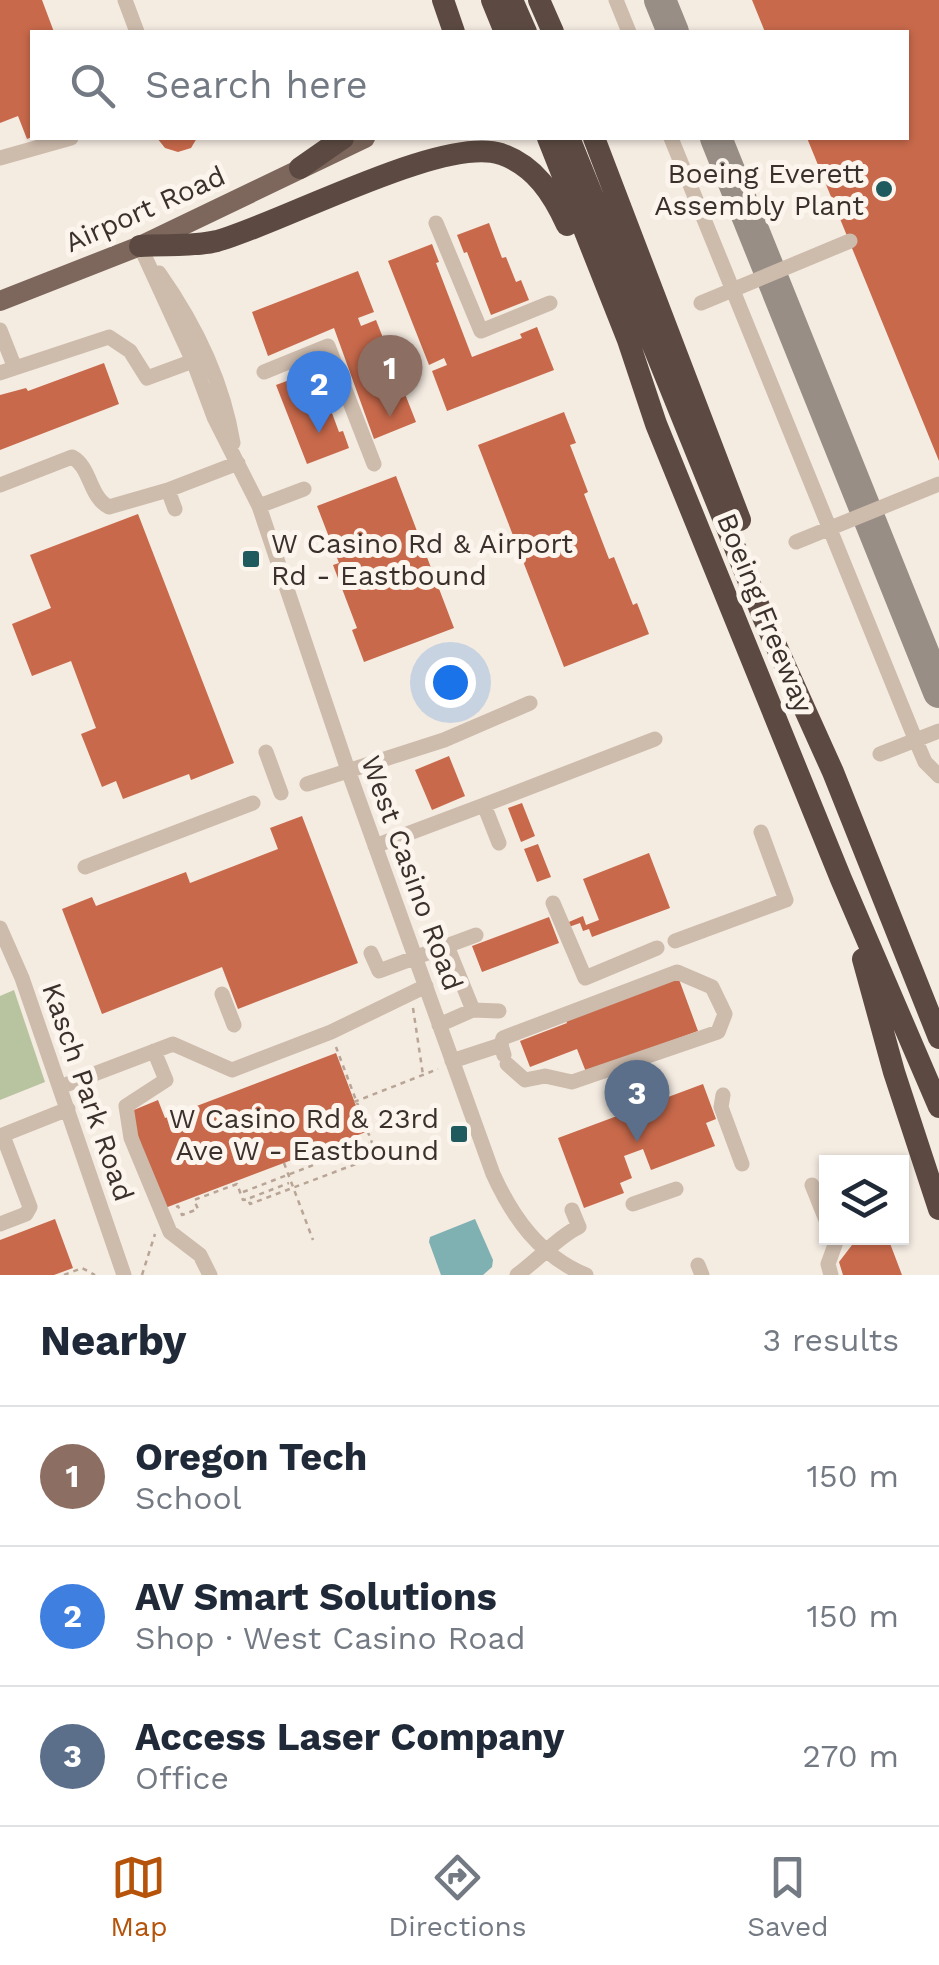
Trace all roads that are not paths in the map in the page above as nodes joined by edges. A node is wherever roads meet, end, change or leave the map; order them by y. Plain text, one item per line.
1 (125, 0) edge
2 (434, 0) edge
3 (443, 0) edge
4 (492, 0) edge
5 (539, 0) edge
6 (616, 0) edge
7 (513, 20) edge
8 (137, 30) edge
9 (436, 30) edge
10 (453, 30) edge
11 (552, 30) edge
12 (628, 30) edge
13 (64, 140) edge
14 (340, 140) edge
15 (361, 140) edge
16 (549, 140) edge
17 (570, 140) edge
18 (595, 140) edge
19 (672, 140) edge
20 (0, 158) edge
21 (300, 168) junction
22 (436, 222) dead end
23 (850, 241) dead end
24 (140, 246) junction
25 (734, 290) junction
26 (0, 301) edge
27 (550, 303) dead end
28 (701, 303) dead end
29 (0, 330) edge
30 (193, 361) junction
31 (7, 370) edge
32 (264, 372) dead end
33 (656, 424) junction
34 (237, 460) junction
35 (374, 464) dead end
36 (939, 484) edge
37 (0, 485) edge
38 (304, 489) dead end
39 (168, 490) junction
40 (259, 506) junction
41 (175, 509) dead end
42 (830, 530) junction
43 (796, 542) dead end
44 (530, 703) dead end
45 (939, 732) edge
46 (655, 738) dead end
47 (916, 741) junction
48 (266, 752) dead end
49 (880, 754) dead end
50 (348, 770) junction
51 (833, 772) junction
52 (939, 776) edge
53 (306, 784) dead end
54 (281, 793) dead end
55 (253, 803) dead end
56 (484, 804) junction
57 (760, 832) dead end
58 (499, 843) dead end
59 (375, 846) junction
60 (85, 867) dead end
61 (841, 879) junction
62 (554, 903) dead end
63 (0, 928) edge
64 (476, 935) dead end
65 (675, 941) dead end
66 (447, 946) junction
67 (657, 948) dead end
68 (4, 949) edge
69 (371, 953) dead end
70 (416, 958) junction
71 (418, 989) junction
72 (222, 994) dead end
73 (473, 1010) junction
74 (499, 1011) dead end
75 (234, 1025) dead end
76 (440, 1025) junction
77 (939, 1038) edge
78 (500, 1045) junction
79 (154, 1051) junction
80 (452, 1061) junction
81 (60, 1087) junction
82 (723, 1095) dead end
83 (939, 1107) edge
84 (68, 1110) junction
85 (1, 1136) edge
86 (742, 1164) dead end
87 (812, 1185) dead end
88 (676, 1188) dead end
89 (819, 1202) edge
90 (633, 1204) dead end
91 (572, 1210) dead end
92 (939, 1210) edge
93 (0, 1224) edge
94 (835, 1245) edge
95 (548, 1253) junction
96 (124, 1275) edge
97 (210, 1275) edge
98 (517, 1275) edge
99 (586, 1275) edge
100 (831, 1275) edge

1 - 8 street
2 - 9 highway
3 - 10 highway
4 - 7 highway
5 - 11 highway
6 - 12 street
13 - 20 street
14 - 21 highway
15 - 21 main road, Airport Road
16 - 33 highway, Boeing Freeway
17 - 51 highway, Boeing Freeway
18 - 51 highway
19 - 25 street
21 - 24 main road, Airport Road
22 - 27 street
23 - 25 street
24 - 26 main road, Airport Road
24 - 30 street, West Casino Road
24 - 33 highway
24 - 34 street, West Casino Road
25 - 28 street
25 - 42 street
29 - 31 street
30 - 31 street
30 - 34 street, West Casino Road
32 - 35 street
33 - 61 highway, Boeing Freeway
34 - 39 street
34 - 40 street, West Casino Road
36 - 42 street
37 - 39 street
38 - 40 street
39 - 41 street
40 - 50 street, West Casino Road
42 - 43 street
42 - 47 street
44 - 50 street
45 - 47 street
46 - 56 street
47 - 49 street
47 - 52 street
48 - 54 street
50 - 53 street
50 - 59 street, West Casino Road
51 - 77 highway, Boeing Freeway
55 - 60 street
56 - 58 street
56 - 59 street
57 - 65 street
59 - 70 street, West Casino Road
61 - 83 highway, Boeing Freeway
61 - 92 highway
62 - 67 street
63 - 68 street, Kasch Park Road
64 - 66 street
66 - 70 street
66 - 73 street
68 - 81 street, Kasch Park Road
69 - 70 street
70 - 71 street, West Casino Road
71 - 76 street, West Casino Road
71 - 79 street
72 - 75 street
73 - 74 street
73 - 76 street
76 - 80 street, West Casino Road
78 - 78 street
78 - 80 street
79 - 81 street
79 - 97 street
80 - 95 street, West Casino Road
81 - 84 street, Kasch Park Road
82 - 86 street
84 - 85 street
84 - 96 street, Kasch Park Road
85 - 93 street
87 - 89 street
88 - 90 street
91 - 95 street
94 - 100 street
95 - 98 street
95 - 99 street, West Casino Road

